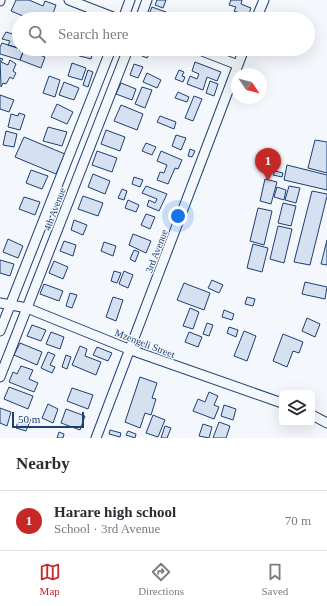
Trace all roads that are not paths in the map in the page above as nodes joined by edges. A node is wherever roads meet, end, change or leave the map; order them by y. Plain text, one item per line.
1 (69, 0) edge
2 (130, 0) edge
3 (147, 0) edge
4 (264, 0) edge
5 (100, 12) edge
6 (126, 12) edge
7 (143, 12) edge
8 (259, 12) edge
9 (108, 56) edge
10 (125, 56) edge
11 (215, 56) edge
12 (241, 56) edge
13 (238, 65) junction
14 (0, 303) edge
15 (10, 305) junction
16 (27, 308) junction
17 (0, 331) edge
18 (130, 350) junction
19 (0, 377) edge
20 (279, 402) edge
21 (315, 417) edge
22 (327, 423) edge
23 (96, 438) edge

1 - 5 street
2 - 6 street
3 - 7 street
4 - 8 street
9 - 15 street, 4th Avenue
10 - 16 street, 4th Avenue
11 - 13 street
12 - 13 street, 3rd Avenue
13 - 18 street, 3rd Avenue
14 - 15 street, Mzengeli Street
15 - 16 street, Mzengeli Street
15 - 17 street, 4th Avenue
16 - 18 street, Mzengeli Street
16 - 19 street, 4th Avenue
18 - 20 street, Mzengeli Street
18 - 23 street, 3rd Avenue
21 - 22 street

